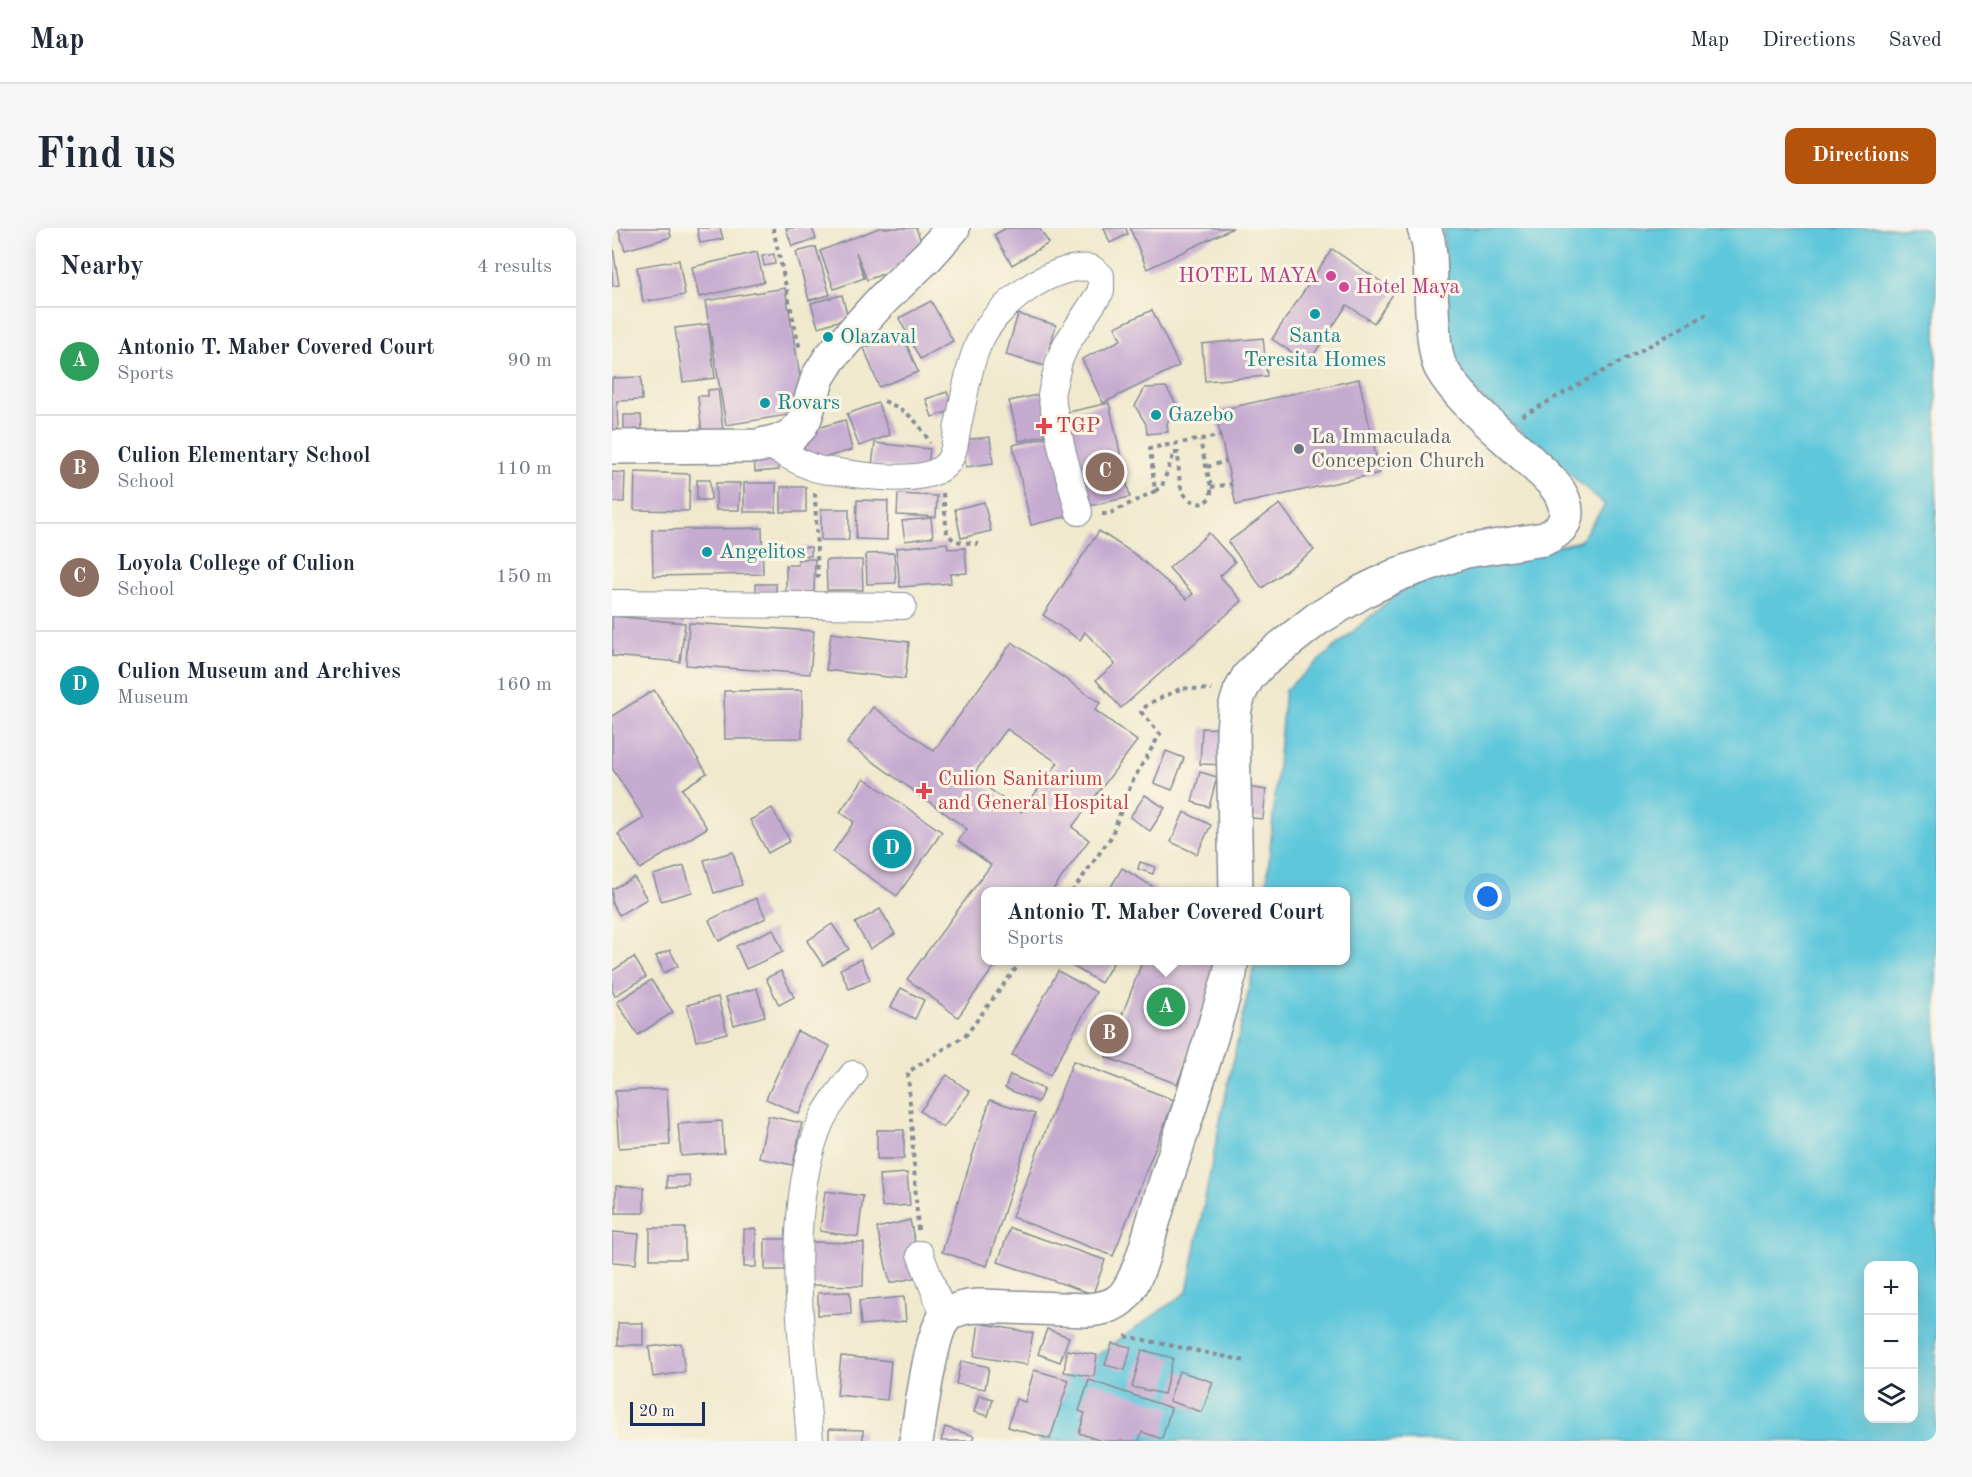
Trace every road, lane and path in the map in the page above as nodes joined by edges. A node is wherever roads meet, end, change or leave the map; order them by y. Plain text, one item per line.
1 (773, 228) edge
2 (953, 228) edge
3 (1424, 228) edge
4 (1707, 314) dead end
5 (812, 392) junction
6 (884, 401) dead end
7 (904, 410) dead end
8 (1498, 430) junction
9 (1220, 436) dead end
10 (1200, 441) junction
11 (768, 445) junction
12 (612, 447) edge
13 (1226, 461) dead end
14 (1207, 467) junction
15 (814, 468) junction
16 (1232, 484) dead end
17 (1211, 487) junction
18 (1155, 491) junction
19 (1079, 512) joint
20 (612, 603) edge
21 (819, 606) junction
22 (903, 606) dead end
23 (1240, 692) junction
24 (1075, 887) edge
25 (1236, 887) edge
26 (1018, 965) edge
27 (1231, 965) edge
28 (853, 1074) dead end
29 (920, 1254) joint
30 (945, 1318) junction
31 (1125, 1336) dead end
32 (1246, 1361) dead end
33 (810, 1441) edge
34 (916, 1441) edge

1 - 5 path
2 - 5 main road
3 - 8 main road
4 - 8 path
5 - 11 main road
6 - 7 path
8 - 23 main road
9 - 10 path
10 - 14 path
10 - 18 path
11 - 12 main road
11 - 15 street
13 - 14 path
14 - 17 path
15 - 19 street
15 - 21 path
16 - 17 path
17 - 18 path
18 - 19 path
20 - 21 street
21 - 22 street
23 - 24 path
23 - 25 main road
26 - 29 path
27 - 30 main road
28 - 33 street
29 - 30 street
30 - 34 main road
31 - 32 path

